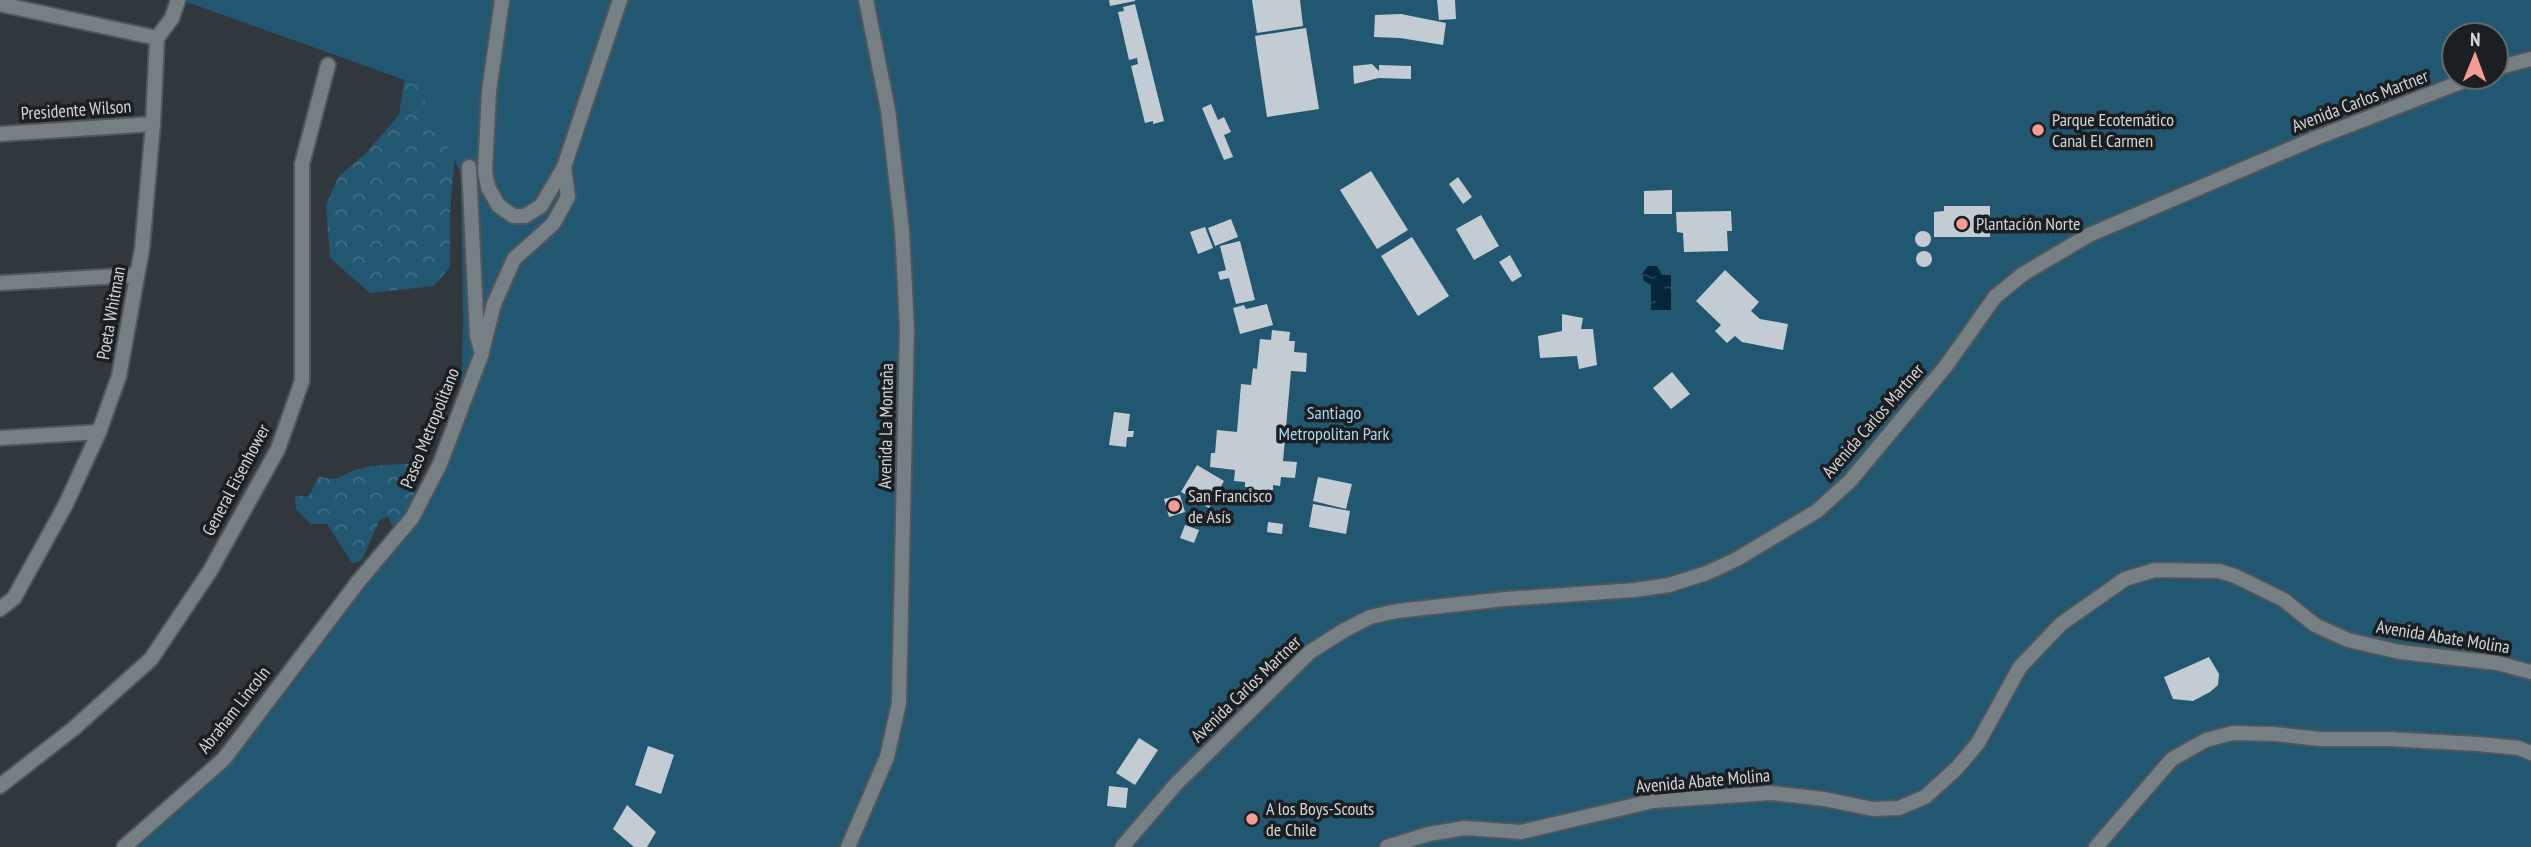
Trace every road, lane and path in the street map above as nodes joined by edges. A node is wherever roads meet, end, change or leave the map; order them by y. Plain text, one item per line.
1 (178, 0) edge
2 (502, 0) edge
3 (620, 0) edge
4 (866, 0) edge
5 (0, 4) edge
6 (157, 38) junction
7 (2531, 59) edge
8 (2510, 64) edge
9 (328, 65) dead end
10 (2440, 90) edge
11 (153, 124) junction
12 (0, 134) edge
13 (469, 167) dead end
14 (564, 167) junction
15 (137, 275) junction
16 (0, 284) edge
17 (482, 352) junction
18 (99, 432) junction
19 (0, 438) edge
20 (358, 582) joint
21 (7, 596) edge
22 (0, 609) edge
23 (2531, 672) edge
24 (2531, 753) edge
25 (0, 786) edge
26 (124, 847) edge
27 (848, 847) edge
28 (1122, 847) edge
29 (1387, 847) edge
30 (2096, 847) edge

1 - 6 street, Poeta Whitman
2 - 14 street
3 - 14 street
4 - 27 street, Avenida La Montaña
5 - 6 street
6 - 11 street, Poeta Whitman
7 - 8 street
9 - 25 street, General Eisenhower
10 - 28 street, Avenida Carlos Martner
11 - 12 street, Presidente Wilson
11 - 15 street, Poeta Whitman
13 - 17 street
14 - 17 street, Paseo Metropolitano
15 - 16 street
15 - 18 street, Poeta Whitman
17 - 20 street, Paseo Metropolitano
18 - 19 street
18 - 21 street, Poeta Whitman
20 - 26 street, Abraham Lincoln
21 - 22 street, Poeta Whitman
23 - 29 street, Avenida Abate Molina
24 - 30 street

